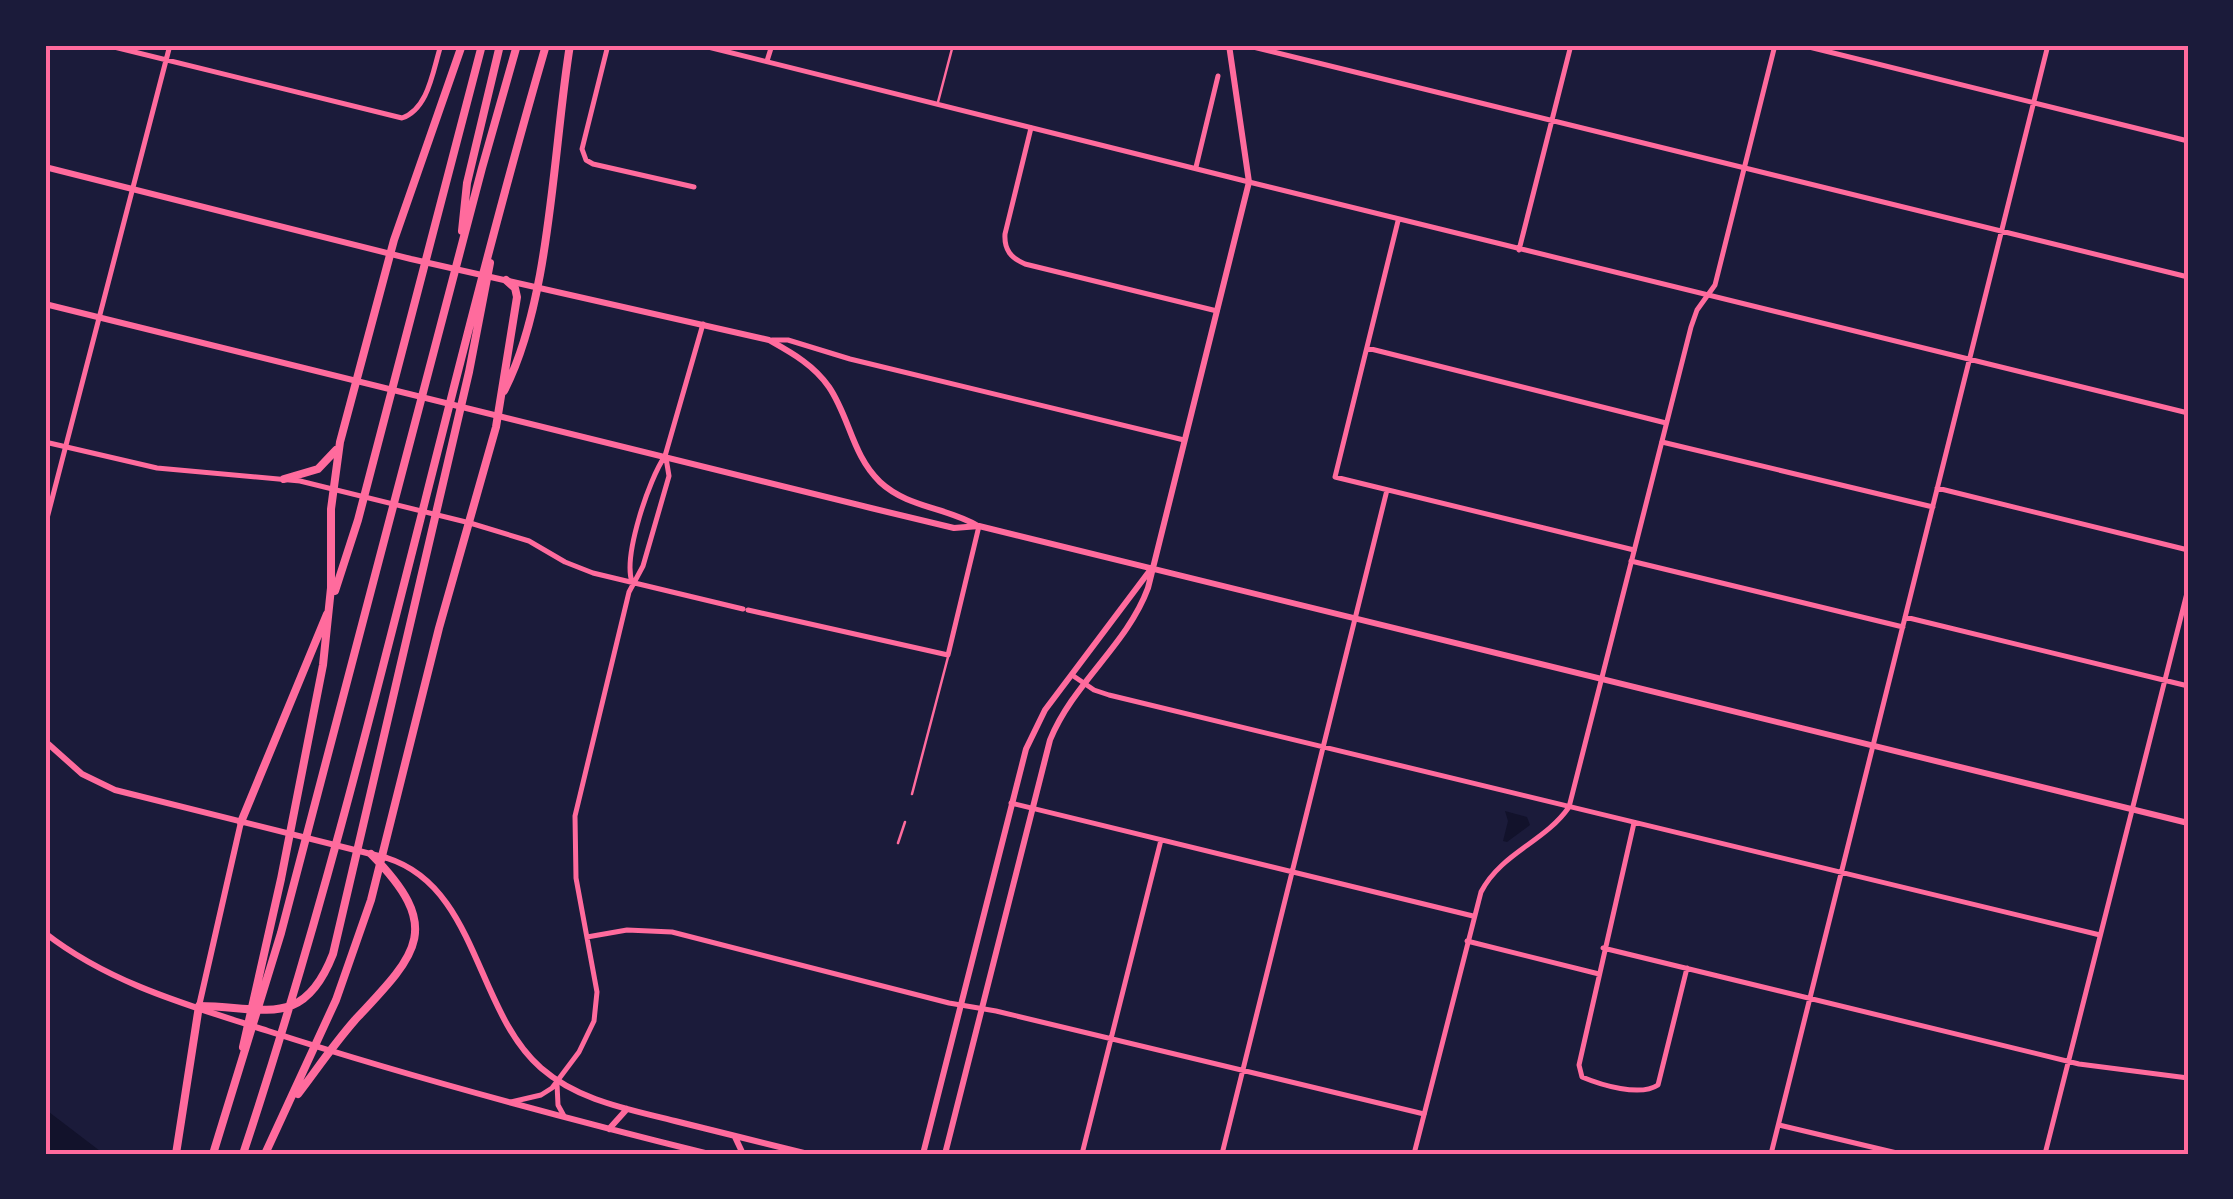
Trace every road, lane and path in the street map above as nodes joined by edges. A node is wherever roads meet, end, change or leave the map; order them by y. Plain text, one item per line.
1 (106, 45) edge
2 (170, 45) edge
3 (441, 45) edge
4 (462, 45) edge
5 (482, 45) edge
6 (500, 45) edge
7 (517, 45) edge
8 (546, 45) edge
9 (570, 45) edge
10 (608, 45) edge
11 (700, 45) edge
12 (772, 45) edge
13 (953, 45) edge
14 (1229, 45) edge
15 (1244, 45) edge
16 (1571, 45) edge
17 (1775, 45) edge
18 (1801, 45) edge
19 (2048, 45) edge
20 (166, 60) junction
21 (767, 61) junction
22 (1218, 76) dead end
23 (2034, 102) junction
24 (938, 104) junction
25 (1552, 120) junction
26 (1031, 127) junction
27 (2188, 142) edge
28 (45, 167) edge
29 (1196, 167) junction
30 (1744, 168) junction
31 (1249, 182) junction
32 (694, 187) dead end
33 (132, 188) junction
34 (505, 190) junction
35 (1398, 220) junction
36 (2001, 231) junction
37 (461, 246) junction
38 (1519, 250) junction
39 (391, 253) junction
40 (2188, 277) edge
41 (506, 280) junction
42 (536, 287) junction
43 (1706, 296) junction
44 (45, 304) edge
45 (1217, 311) junction
46 (99, 317) junction
47 (703, 324) junction
48 (769, 340) junction
49 (1367, 348) junction
50 (1970, 360) junction
51 (356, 381) junction
52 (500, 400) junction
53 (2188, 413) edge
54 (498, 416) junction
55 (1666, 423) junction
56 (1184, 440) junction
57 (45, 442) edge
58 (340, 442) junction
59 (1662, 442) junction
60 (65, 447) junction
61 (666, 456) junction
62 (284, 479) junction
63 (1937, 488) junction
64 (333, 489) junction
65 (1387, 490) junction
66 (1932, 507) junction
67 (470, 523) junction
68 (45, 526) edge
69 (979, 526) junction
70 (1634, 550) junction
71 (2188, 550) edge
72 (1632, 562) junction
73 (1152, 568) junction
74 (632, 582) junction
75 (2188, 588) edge
76 (1905, 617) junction
77 (1356, 618) junction
78 (1903, 627) junction
79 (948, 656) junction
80 (1072, 674) junction
81 (1602, 678) junction
82 (2165, 680) junction
83 (1083, 682) junction
84 (2188, 686) edge
85 (45, 742) edge
86 (1873, 745) junction
87 (1323, 747) junction
88 (912, 794) dead end
89 (1011, 803) junction
90 (1569, 807) junction
91 (1032, 809) junction
92 (2132, 809) junction
93 (241, 822) junction
94 (905, 822) dead end
95 (1634, 822) junction
96 (2188, 824) edge
97 (1160, 840) junction
98 (898, 843) dead end
99 (370, 854) junction
100 (1292, 872) junction
101 (1842, 873) junction
102 (1474, 916) junction
103 (45, 934) edge
104 (2100, 935) junction
105 (588, 937) junction
106 (1467, 941) junction
107 (1604, 948) junction
108 (1687, 968) junction
109 (1599, 974) junction
110 (1811, 998) junction
111 (199, 1006) junction
112 (960, 1006) junction
113 (982, 1009) junction
114 (216, 1010) junction
115 (1111, 1038) junction
116 (2069, 1060) junction
117 (1242, 1071) junction
118 (2188, 1078) edge
119 (558, 1081) junction
120 (232, 1098) junction
121 (508, 1103) junction
122 (628, 1108) junction
123 (286, 1110) junction
124 (1424, 1114) junction
125 (566, 1118) junction
126 (1779, 1124) junction
127 (609, 1129) junction
128 (734, 1136) junction
129 (214, 1151) edge
130 (176, 1154) edge
131 (243, 1154) edge
132 (265, 1154) edge
133 (709, 1154) edge
134 (743, 1154) edge
135 (808, 1154) edge
136 (922, 1154) edge
137 (945, 1154) edge
138 (1082, 1154) edge
139 (1222, 1154) edge
140 (1414, 1154) edge
141 (1771, 1154) edge
142 (1901, 1154) edge
143 (2045, 1154) edge

1 - 20 street
2 - 20 street
3 - 20 street
4 - 39 highway
5 - 93 highway
6 - 37 highway
7 - 37 highway
8 - 34 highway
9 - 42 highway
10 - 32 street
11 - 21 street
12 - 21 street
13 - 24 lane
14 - 31 main road
15 - 25 street
16 - 25 street
17 - 30 street
18 - 23 street
19 - 23 street
20 - 33 street
21 - 24 street
22 - 29 street
23 - 27 street
23 - 36 street
24 - 26 street
25 - 30 street
25 - 38 street
26 - 29 street
26 - 45 street
28 - 33 main road
29 - 31 street
30 - 36 street
30 - 43 street
31 - 35 street
31 - 45 main road
33 - 39 main road
33 - 46 street
34 - 114 highway
34 - 131 highway
35 - 38 street
35 - 49 street
36 - 40 street
36 - 50 street
37 - 120 highway
38 - 43 street
39 - 41 main road
39 - 51 highway
41 - 42 main road
41 - 52 highway
42 - 47 main road
42 - 52 highway
43 - 50 street
43 - 55 street
44 - 46 main road
45 - 56 main road
46 - 51 main road
46 - 60 street
47 - 48 main road
47 - 61 street
48 - 56 street
48 - 69 main road
49 - 55 street
49 - 65 street
50 - 53 street
50 - 63 street
51 - 54 main road
51 - 58 highway
52 - 54 highway
54 - 61 main road
54 - 67 highway
55 - 59 street
56 - 73 main road
57 - 60 street
58 - 62 highway
58 - 64 highway
59 - 66 street
59 - 70 street
60 - 62 street
60 - 68 street
61 - 69 main road
61 - 74 street
61 - 74 street
62 - 64 street
63 - 66 street
63 - 71 street
64 - 67 street
64 - 120 highway
65 - 70 street
65 - 77 street
66 - 76 street
67 - 74 street
67 - 123 highway
69 - 73 main road
69 - 79 street
70 - 72 street
72 - 78 street
72 - 81 street
73 - 77 main road
73 - 80 main road
73 - 83 main road
74 - 79 street
74 - 105 street
75 - 82 street
76 - 78 street
76 - 82 street
77 - 81 main road
77 - 87 street
78 - 86 street
79 - 88 lane
80 - 83 street
80 - 89 main road
81 - 86 main road
81 - 90 street
82 - 84 street
82 - 92 street
83 - 87 street
83 - 91 main road
85 - 93 main road
86 - 92 main road
86 - 101 street
87 - 90 street
87 - 100 street
89 - 91 street
89 - 112 main road
90 - 95 street
90 - 102 street
91 - 97 street
91 - 113 main road
92 - 96 main road
92 - 104 street
93 - 99 main road
93 - 111 main road
94 - 98 lane
95 - 101 street
95 - 107 street
97 - 100 street
97 - 115 street
99 - 119 main road
99 - 123 highway
100 - 102 street
100 - 117 street
101 - 104 street
101 - 110 street
102 - 106 street
103 - 111 main road
104 - 116 street
105 - 112 street
105 - 119 street
106 - 109 street
106 - 124 street
107 - 108 street
107 - 109 street
108 - 109 street
108 - 110 street
110 - 116 street
110 - 126 street
111 - 114 highway
111 - 130 highway
112 - 113 street
112 - 136 main road
113 - 115 street
113 - 137 main road
114 - 121 main road
115 - 117 street
115 - 138 street
116 - 118 street
116 - 143 street
117 - 124 street
117 - 139 street
119 - 121 street
119 - 122 main road
119 - 125 street
120 - 129 highway
121 - 125 main road
122 - 127 main road
122 - 128 main road
123 - 132 highway
124 - 140 street
125 - 127 main road
126 - 141 street
126 - 142 street
127 - 133 main road
128 - 134 main road
128 - 135 main road

